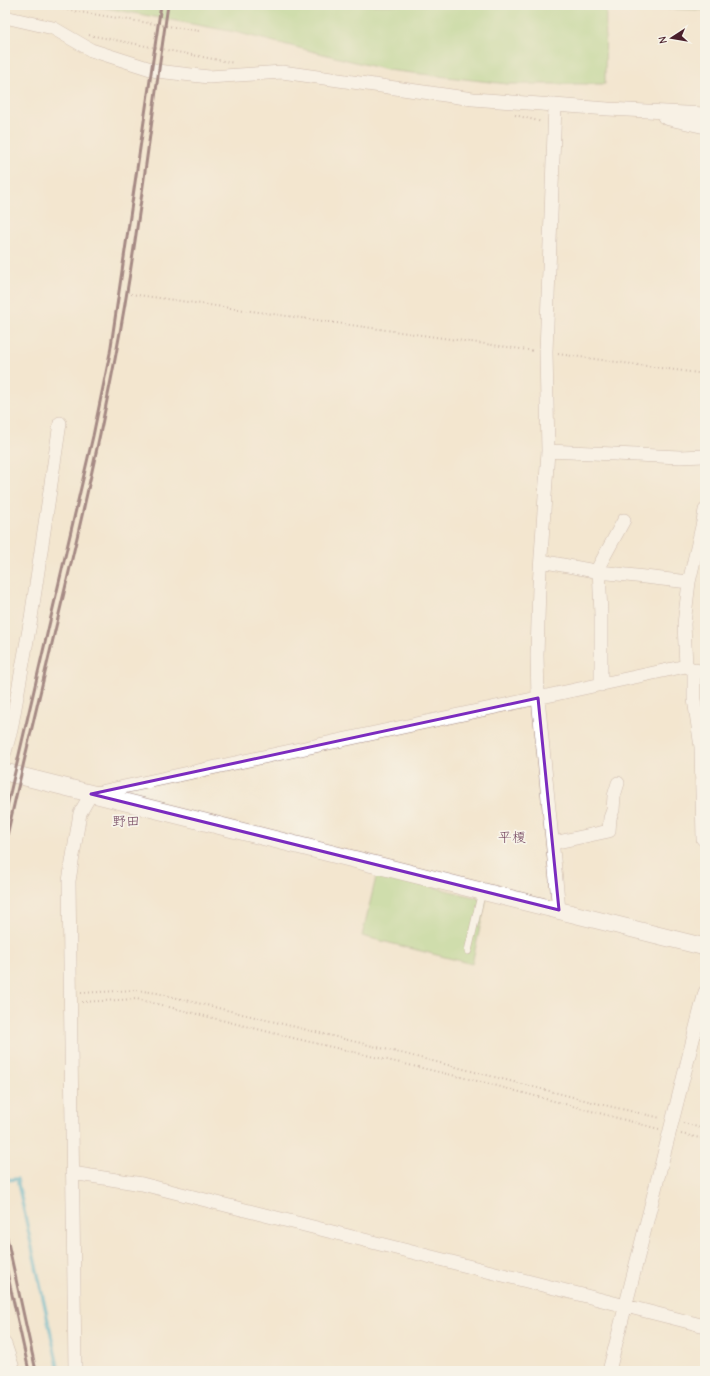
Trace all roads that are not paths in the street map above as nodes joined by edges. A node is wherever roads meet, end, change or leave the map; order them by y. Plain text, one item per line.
1 (5, 17) edge
2 (555, 105) junction
3 (652, 112) junction
4 (705, 114) edge
5 (705, 127) edge
6 (60, 423) dead end
7 (548, 451) junction
8 (705, 456) edge
9 (705, 510) edge
10 (624, 520) dead end
11 (541, 562) junction
12 (600, 572) junction
13 (689, 582) junction
14 (695, 669) edge
15 (601, 685) junction
16 (538, 698) junction
17 (5, 752) edge
18 (5, 772) edge
19 (618, 783) dead end
20 (91, 794) junction
21 (705, 839) edge
22 (553, 843) junction
23 (482, 891) junction
24 (559, 910) junction
25 (705, 947) edge
26 (468, 951) dead end
27 (705, 992) edge
28 (72, 1173) junction
29 (625, 1306) junction
30 (705, 1326) edge
31 (5, 1344) edge
32 (14, 1371) edge
33 (75, 1371) edge
34 (609, 1371) edge

1 - 2 street
2 - 3 street
2 - 7 street
3 - 4 street
3 - 5 street
6 - 17 street
7 - 8 street
7 - 11 street
9 - 13 street
10 - 12 street
11 - 12 street
11 - 16 street
12 - 13 street
12 - 15 street
13 - 14 street
14 - 15 street
14 - 21 street
15 - 16 street
16 - 20 street
16 - 22 street
18 - 20 street
19 - 22 street
20 - 23 street
20 - 28 street
22 - 24 street
23 - 24 street
23 - 26 lane
24 - 25 street
27 - 29 street
28 - 29 street
28 - 33 street
29 - 30 street
29 - 34 street
31 - 32 street

